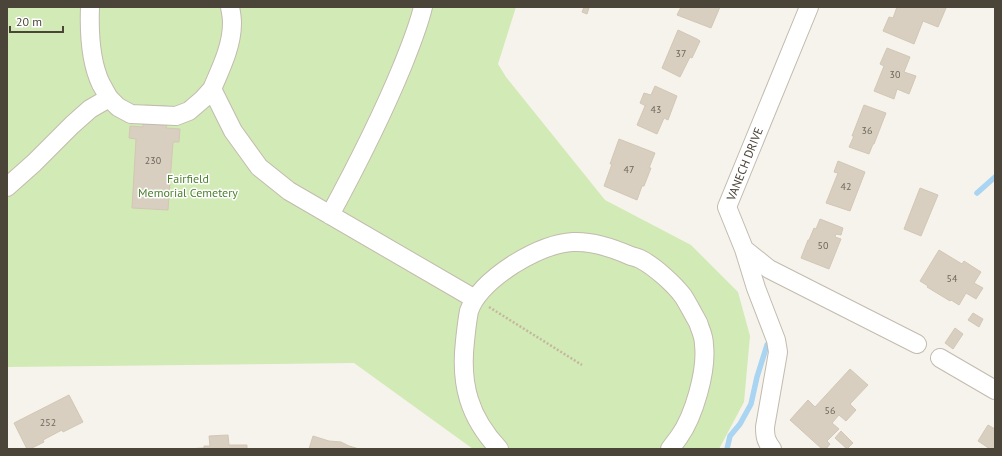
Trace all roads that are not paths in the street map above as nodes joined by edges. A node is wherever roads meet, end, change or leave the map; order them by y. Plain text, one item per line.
1 (90, 7) edge
2 (230, 7) edge
3 (423, 7) edge
4 (809, 7) edge
5 (212, 89) junction
6 (109, 98) junction
7 (7, 187) edge
8 (330, 215) junction
9 (744, 249) junction
10 (475, 299) junction
11 (917, 344) dead end
12 (940, 358) dead end
13 (995, 390) edge
14 (499, 449) edge
15 (670, 449) edge
16 (772, 449) edge

1 - 6 street
2 - 5 street
3 - 8 street
4 - 9 street, VANECH DRIVE
5 - 6 street
5 - 8 street
6 - 7 street
8 - 10 street
9 - 11 street
9 - 16 street, VANECH DRIVE
10 - 14 street
10 - 15 street
12 - 13 street

